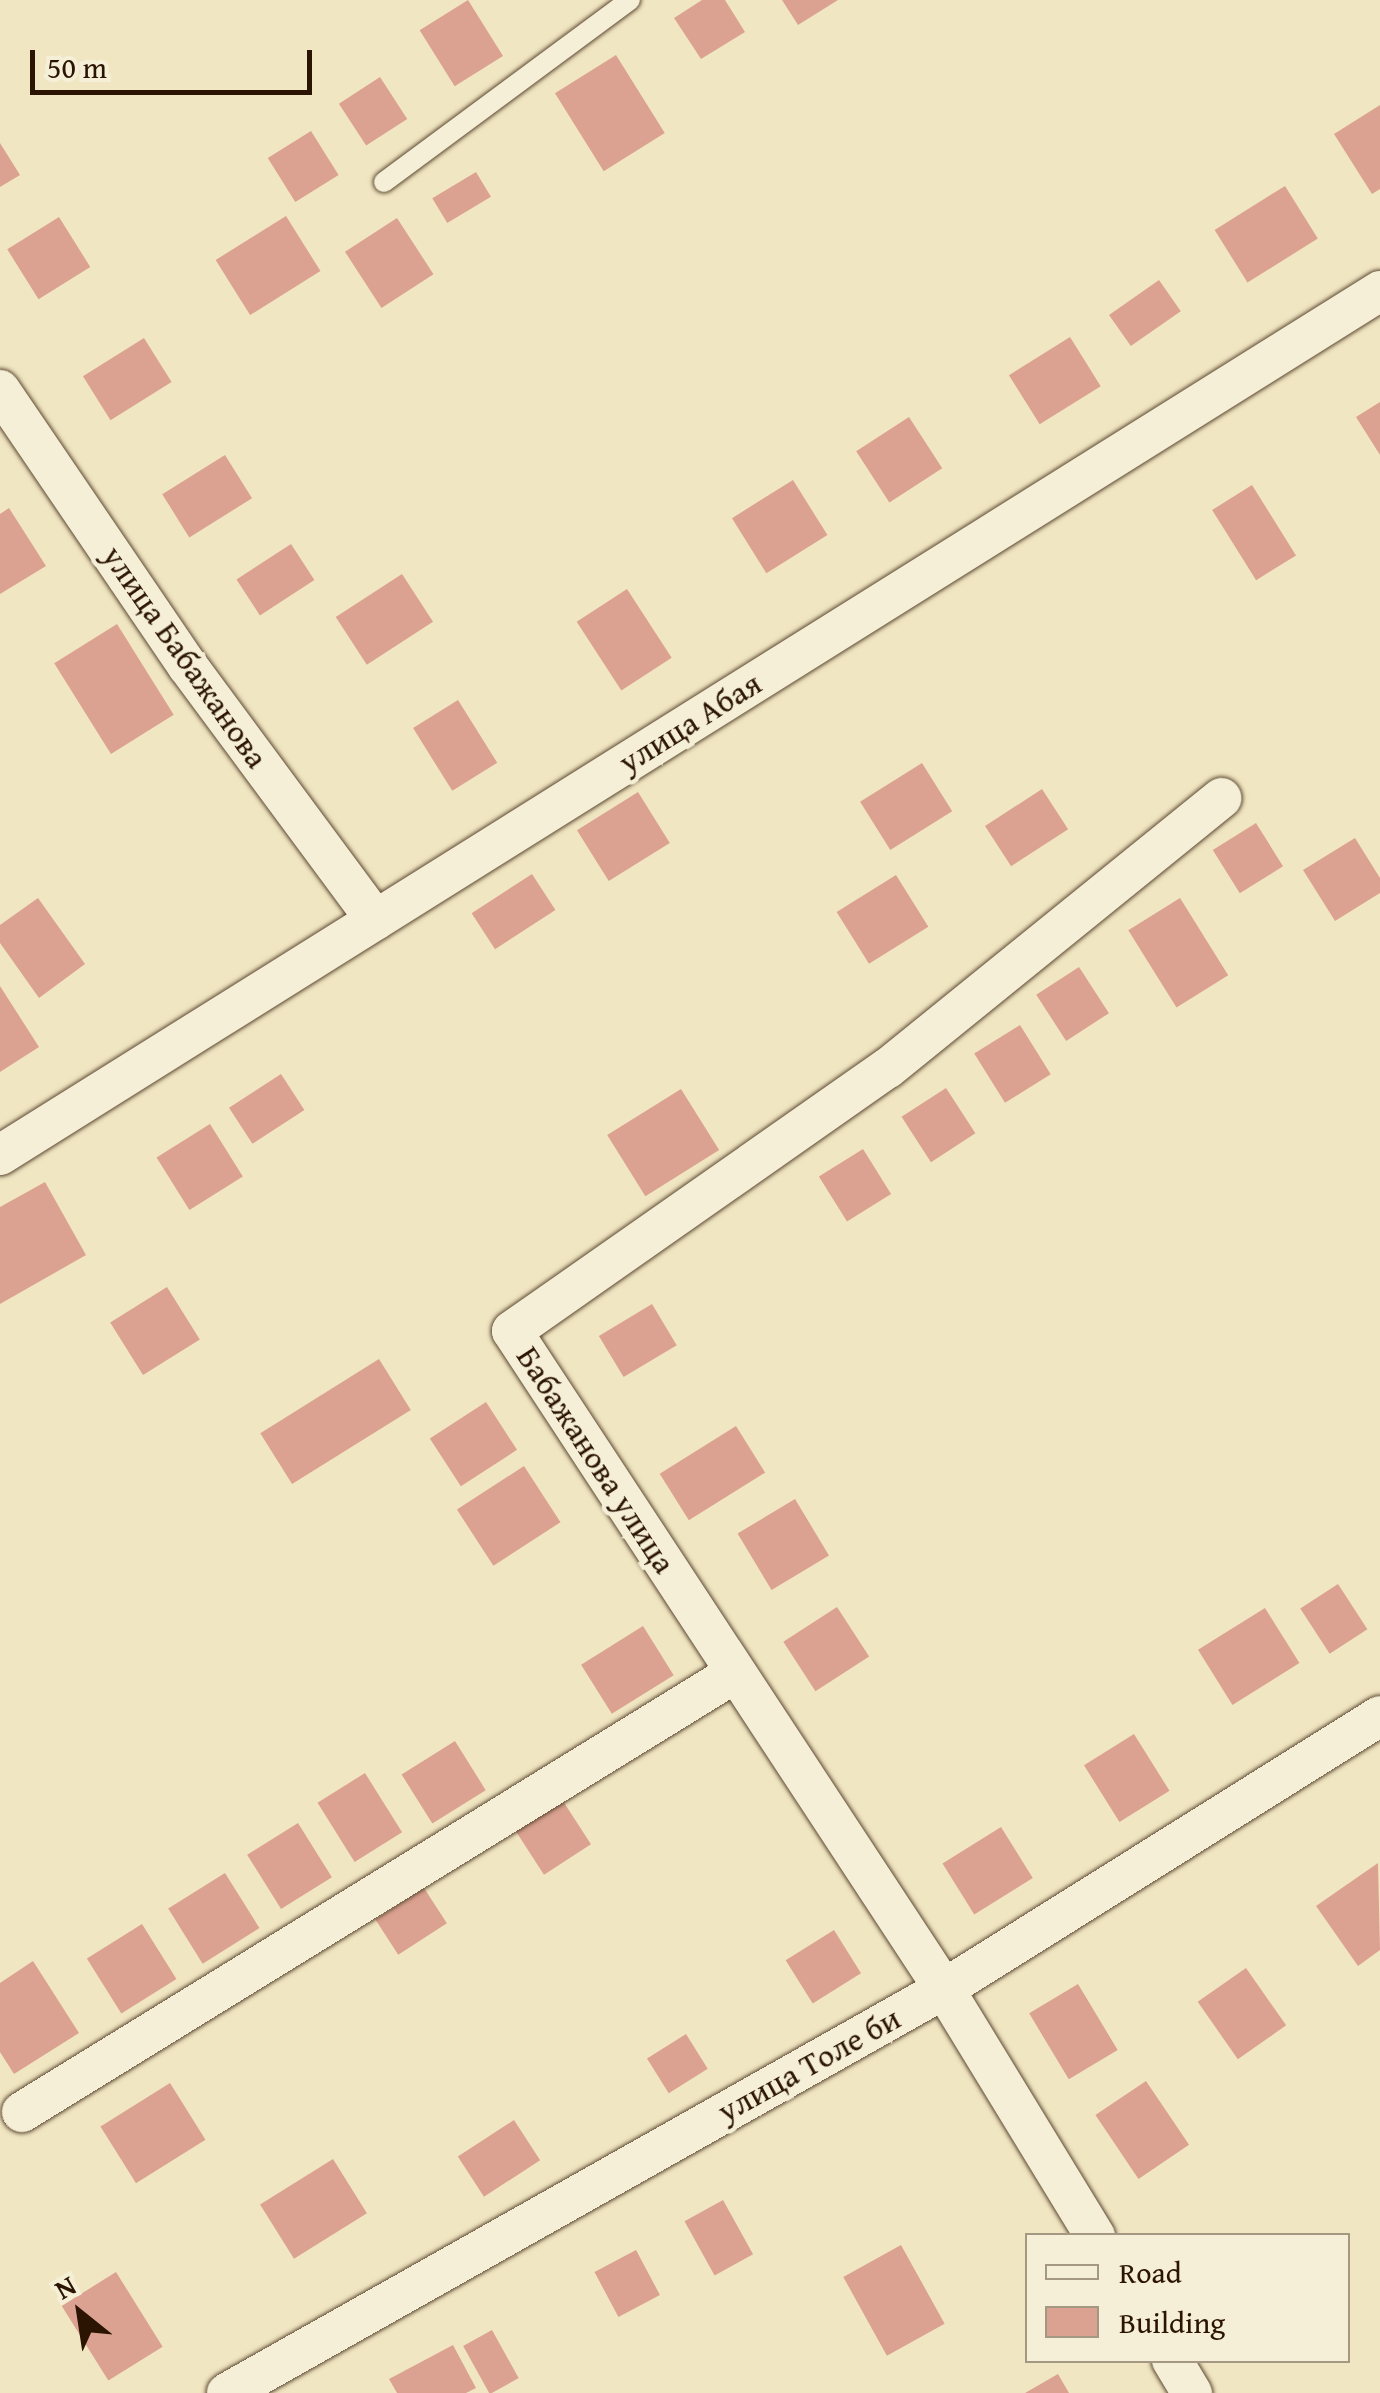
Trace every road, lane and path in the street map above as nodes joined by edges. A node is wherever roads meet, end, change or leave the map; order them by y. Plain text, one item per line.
1 (630, 0) edge
2 (384, 182) dead end
3 (1380, 291) edge
4 (0, 390) edge
5 (1222, 798) dead end
6 (376, 920) junction
7 (0, 1155) edge
8 (735, 1672) junction
9 (1380, 1716) edge
10 (944, 1989) junction
11 (22, 2112) dead end
12 (1093, 2233) edge
13 (1174, 2363) edge
14 (284, 2379) edge
15 (226, 2393) edge
16 (1192, 2393) edge

1 - 2 lane
3 - 6 street, улица Абая
4 - 6 street, улица Бабажанова
5 - 8 street, Бабажанова улица
6 - 7 street, улица Абая
8 - 10 street, Бабажанова улица
8 - 11 street
9 - 10 street, улица Толе би
10 - 12 street, Бабажанова улица
10 - 14 street, улица Толе би
13 - 16 street
14 - 15 street, улица Толе би

